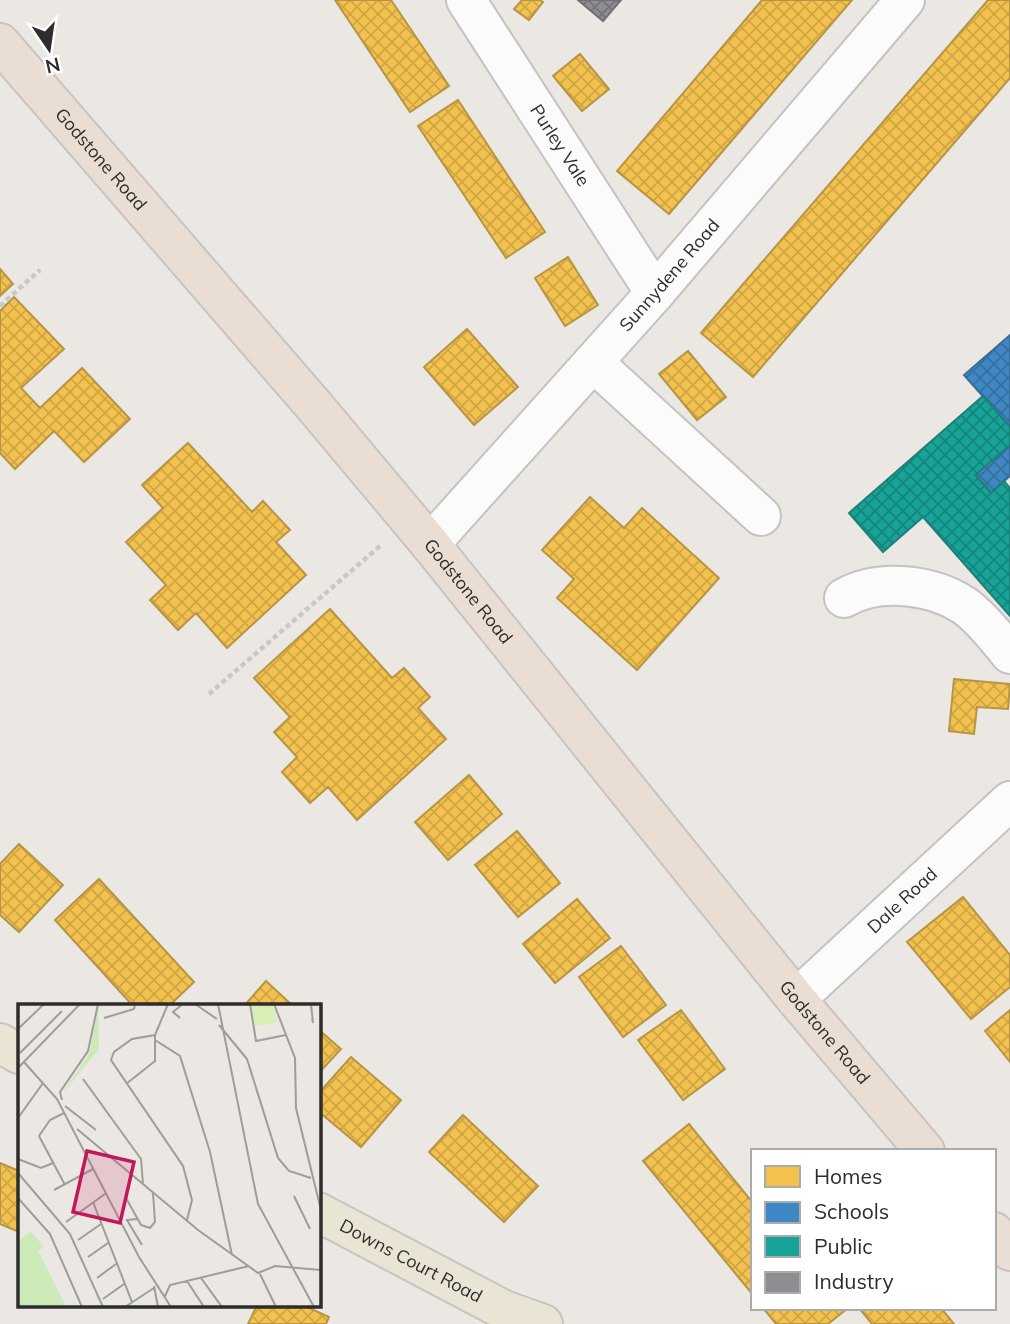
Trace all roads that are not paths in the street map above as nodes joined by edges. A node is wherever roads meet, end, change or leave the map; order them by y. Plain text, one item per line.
1 (466, 0) edge
2 (905, 0) edge
3 (0, 43) edge
4 (655, 292) junction
5 (593, 362) junction
6 (761, 516) dead end
7 (430, 544) junction
8 (844, 598) dead end
9 (1010, 654) edge
10 (1010, 802) edge
11 (796, 999) junction
12 (0, 1043) edge
13 (18, 1053) edge
14 (923, 1149) edge
15 (320, 1213) edge
16 (996, 1234) edge
17 (1010, 1251) edge
18 (544, 1324) edge

1 - 4 street, Purley Vale
2 - 4 street, Sunnydene Road
3 - 7 highway, Godstone Road
4 - 5 street, Sunnydene Road
5 - 6 street
5 - 7 street, Sunnydene Road
7 - 11 highway, Godstone Road
8 - 9 street
10 - 11 street, Dale Road
11 - 14 highway, Godstone Road
12 - 13 main road
15 - 18 main road, Downs Court Road
16 - 17 highway

